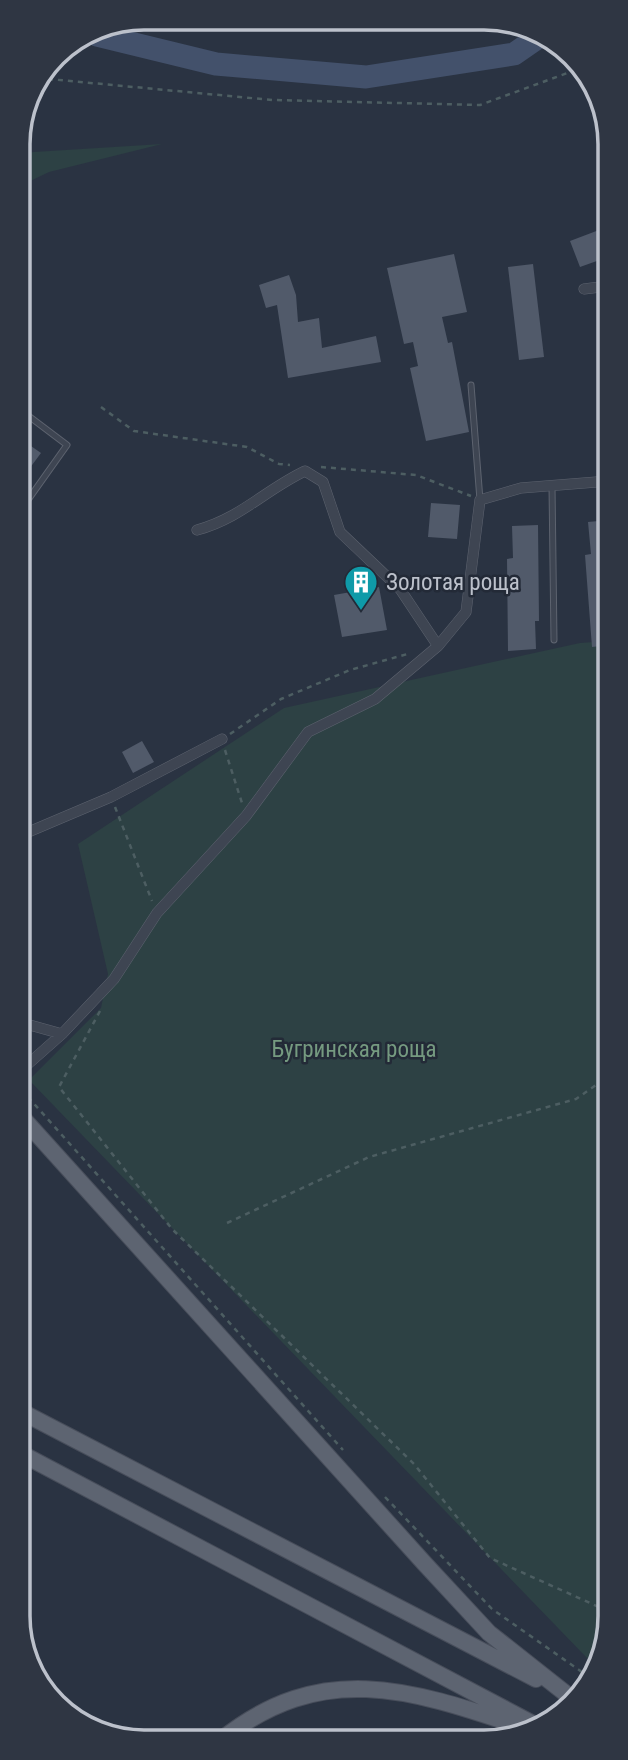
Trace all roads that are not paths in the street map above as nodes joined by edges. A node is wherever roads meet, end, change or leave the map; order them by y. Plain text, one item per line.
1 (598, 287) edge
2 (584, 289) dead end
3 (471, 385) dead end
4 (30, 417) edge
5 (598, 482) edge
6 (552, 485) junction
7 (30, 497) edge
8 (481, 500) junction
9 (197, 530) dead end
10 (554, 640) dead end
11 (438, 646) junction
12 (222, 739) road end
13 (30, 830) edge
14 (30, 1025) edge
15 (62, 1034) junction
16 (30, 1062) edge
17 (30, 1126) edge
18 (30, 1416) edge
19 (30, 1458) edge
20 (569, 1693) edge
21 (568, 1694) edge
22 (529, 1722) edge
23 (517, 1725) edge
24 (234, 1730) edge

1 - 2 street
3 - 8 lane
4 - 7 lane
5 - 6 street
6 - 8 street
6 - 10 lane
8 - 11 street
9 - 11 street
11 - 15 street
12 - 13 street
14 - 15 street
15 - 16 street
17 - 20 main road
18 - 21 main road
19 - 22 main road
23 - 24 main road

